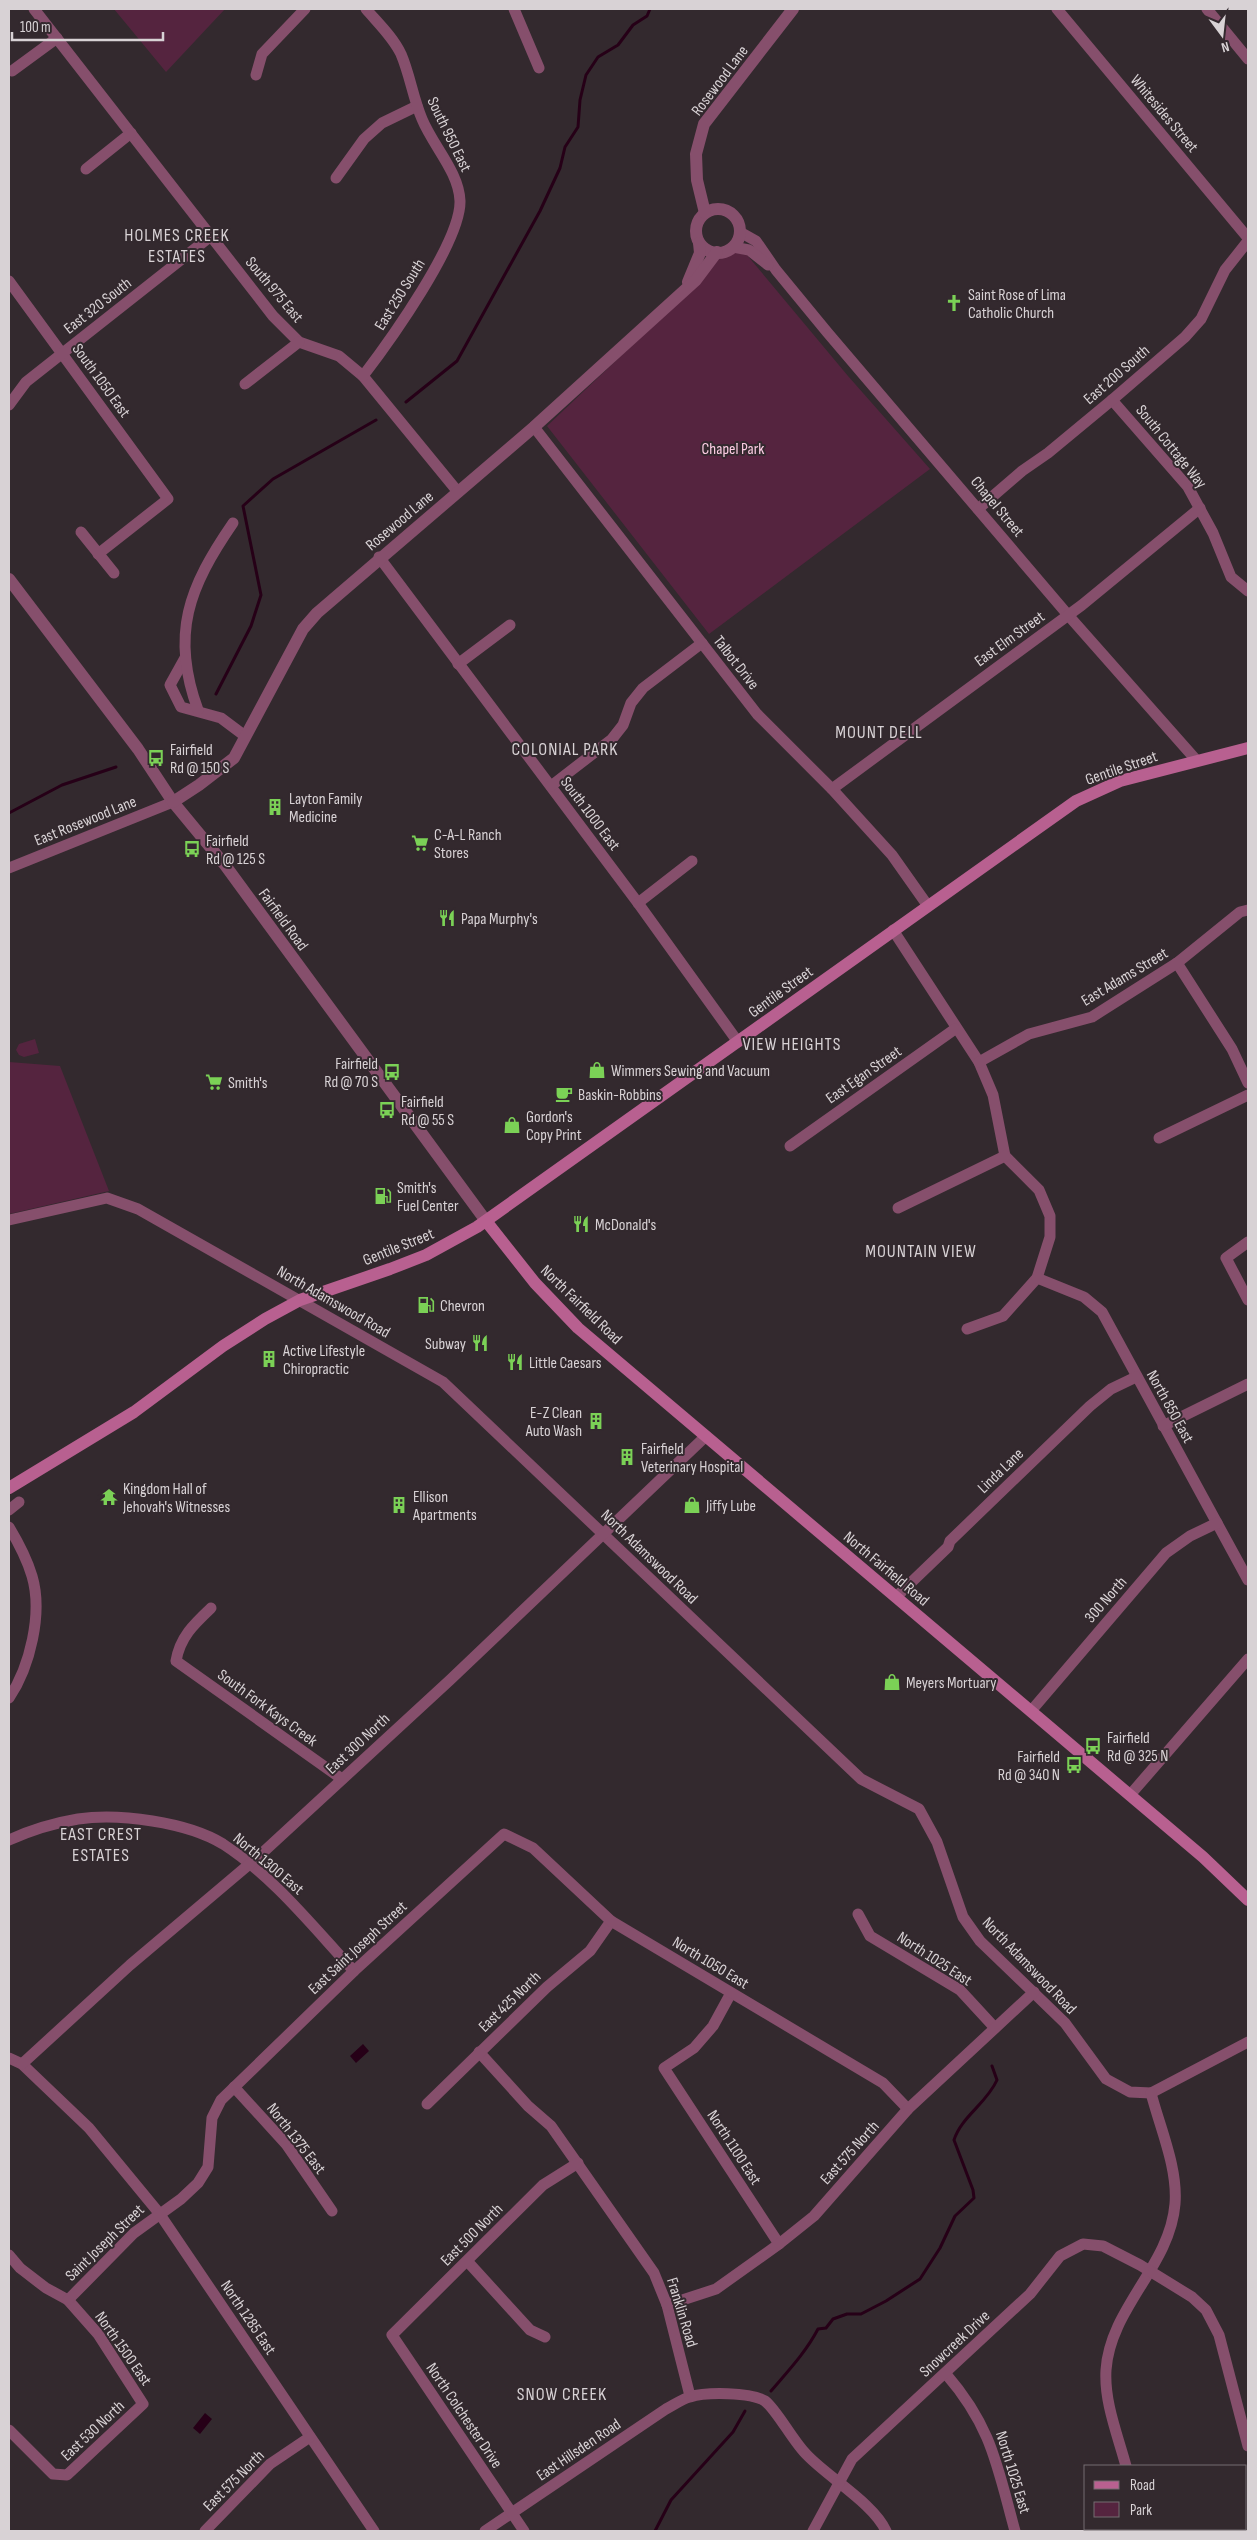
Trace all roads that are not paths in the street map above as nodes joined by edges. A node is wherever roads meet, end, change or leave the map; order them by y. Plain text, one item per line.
1 (34, 9) edge
2 (305, 9) edge
3 (366, 9) edge
4 (514, 9) edge
5 (793, 9) edge
6 (1059, 9) edge
7 (1206, 9) edge
8 (57, 38) junction
9 (1248, 59) edge
10 (539, 68) dead end
11 (12, 71) dead end
12 (256, 75) dead end
13 (417, 106) junction
14 (131, 133) junction
15 (86, 169) dead end
16 (336, 178) dead end
17 (710, 211) junction
18 (456, 226) joint
19 (740, 232) junction
20 (211, 236) junction
21 (1248, 239) edge
22 (699, 242) junction
23 (733, 247) junction
24 (718, 252) junction
25 (776, 270) junction
26 (9, 281) edge
27 (684, 291) junction
28 (299, 342) junction
29 (62, 353) junction
30 (363, 376) junction
31 (245, 384) dead end
32 (1112, 400) junction
33 (9, 405) edge
34 (534, 427) junction
35 (458, 492) junction
36 (1200, 508) junction
37 (978, 509) junction
38 (233, 523) dead end
39 (81, 532) dead end
40 (98, 554) junction
41 (379, 557) junction
42 (114, 573) dead end
43 (9, 579) edge
44 (1248, 591) edge
45 (1068, 615) junction
46 (510, 624) dead end
47 (702, 643) junction
48 (186, 658) junction
49 (458, 664) junction
50 (198, 710) junction
51 (245, 736) junction
52 (1248, 748) edge
53 (1197, 761) junction
54 (551, 786) junction
55 (832, 789) junction
56 (172, 802) junction
57 (692, 861) dead end
58 (9, 868) edge
59 (638, 903) junction
60 (928, 906) junction
61 (1248, 910) edge
62 (893, 930) junction
63 (1177, 963) junction
64 (955, 1029) junction
65 (738, 1042) junction
66 (978, 1062) junction
67 (1248, 1083) edge
68 (1248, 1095) edge
69 (1159, 1138) dead end
70 (790, 1146) dead end
71 (1005, 1156) junction
72 (898, 1208) dead end
73 (9, 1220) edge
74 (486, 1220) junction
75 (1248, 1242) edge
76 (513, 1255) joint
77 (1037, 1278) junction
78 (300, 1300) junction
79 (1248, 1300) edge
80 (967, 1328) dead end
81 (1136, 1377) junction
82 (1248, 1384) edge
83 (1163, 1426) junction
84 (706, 1436) junction
85 (9, 1488) edge
86 (20, 1502) dead end
87 (9, 1510) edge
88 (1217, 1523) junction
89 (9, 1527) edge
90 (604, 1534) junction
91 (1248, 1580) edge
92 (896, 1597) junction
93 (211, 1608) dead end
94 (1248, 1659) edge
95 (9, 1698) edge
96 (1030, 1711) junction
97 (342, 1779) junction
98 (1130, 1795) junction
99 (504, 1834) joint
100 (9, 1840) edge
101 (249, 1865) junction
102 (1248, 1900) edge
103 (858, 1914) dead end
104 (611, 1921) junction
105 (354, 1971) junction
106 (1034, 1992) junction
107 (731, 1993) junction
108 (995, 2028) junction
109 (1248, 2042) edge
110 (479, 2052) junction
111 (9, 2058) edge
112 (22, 2064) junction
113 (234, 2087) junction
114 (1151, 2094) junction
115 (427, 2104) dead end
116 (908, 2110) junction
117 (578, 2163) junction
118 (332, 2211) dead end
119 (159, 2213) junction
120 (779, 2244) junction
121 (9, 2255) edge
122 (468, 2262) junction
123 (1150, 2271) junction
124 (68, 2300) junction
125 (667, 2304) junction
126 (392, 2336) joint
127 (545, 2337) dead end
128 (946, 2374) junction
129 (690, 2396) junction
130 (143, 2404) joint
131 (9, 2430) edge
132 (310, 2437) junction
133 (1248, 2446) edge
134 (1126, 2465) edge
135 (837, 2483) junction
136 (512, 2513) junction
137 (205, 2531) edge
138 (374, 2531) edge
139 (485, 2531) edge
140 (524, 2531) edge
141 (813, 2531) edge
142 (886, 2531) edge
143 (1015, 2531) edge

1 - 8 street, South 975 East
2 - 12 street
3 - 13 street, South 950 East
4 - 10 street
5 - 17 street, Rosewood Lane
6 - 21 street, Whitesides Street
7 - 9 street
8 - 11 street
8 - 14 street, South 975 East
13 - 16 street
13 - 18 street, South 950 East
14 - 15 street
14 - 20 street, South 975 East
17 - 19 street
17 - 22 street
18 - 30 street, East 250 South
19 - 23 street
19 - 25 street, Chapel Street
20 - 28 street, South 975 East
20 - 29 street, East 320 South
21 - 32 street, East 200 South
22 - 24 street
22 - 27 street, Rosewood Lane
23 - 24 street
23 - 25 street, Chapel Street
24 - 27 street, Rosewood Lane
25 - 37 street, Chapel Street
26 - 29 street, South 1050 East
27 - 34 street, Rosewood Lane
28 - 30 street, South 975 East
28 - 31 street
29 - 33 street, East 320 South
29 - 40 street, South 1050 East
30 - 35 street, South 975 East
32 - 36 street, South Cottage Way
32 - 37 street, East 200 South
34 - 35 street, Rosewood Lane
34 - 47 street, Talbot Drive
35 - 41 street, Rosewood Lane
36 - 44 street, South Cottage Way
36 - 45 street, East Elm Street
37 - 45 street, Chapel Street
38 - 48 street
39 - 40 street
40 - 42 street
41 - 49 street, South 1000 East
41 - 51 street, Rosewood Lane
43 - 56 street, Fairfield Road
45 - 53 street, Chapel Street
45 - 55 street, East Elm Street
46 - 49 street
47 - 54 street
47 - 55 street, Talbot Drive
48 - 50 street
48 - 50 street
49 - 54 street, South 1000 East
50 - 51 street
51 - 56 street, Rosewood Lane
52 - 53 main road, Gentile Street
53 - 60 main road, Gentile Street
54 - 59 street, South 1000 East
55 - 60 street, Talbot Drive
56 - 58 street, East Rosewood Lane
56 - 74 street, Fairfield Road
57 - 59 street
59 - 65 street, South 1000 East
60 - 62 main road, Gentile Street
61 - 63 street, East Adams Street
62 - 64 street
62 - 65 main road, Gentile Street
63 - 66 street, East Adams Street
63 - 67 street
64 - 66 street
64 - 70 street, East Egan Street
65 - 74 main road, Gentile Street
66 - 71 street
68 - 69 street
71 - 72 street
71 - 77 street
73 - 78 street, North Adamswood Road
74 - 76 main road, Fairfield Road
74 - 78 main road, Gentile Street
75 - 79 street
76 - 84 main road, North Fairfield Road
77 - 80 street
77 - 81 street, North 850 East
78 - 85 main road, Gentile Street
78 - 90 street, North Adamswood Road
81 - 83 street, North 850 East
81 - 92 street, Linda Lane
82 - 83 street
83 - 88 street, North 850 East
84 - 90 street, East 300 North
84 - 92 main road, North Fairfield Road
86 - 87 street
88 - 91 street, North 850 East
88 - 96 street, 300 North
89 - 95 street
90 - 97 street, East 300 North
90 - 106 street, North Adamswood Road
92 - 96 main road, North Fairfield Road
93 - 97 street, South Fork Kays Creek
94 - 98 street
96 - 98 main road, North Fairfield Road
97 - 101 street, East 300 North
98 - 102 main road, North Fairfield Road
99 - 104 street, North 1050 East
99 - 105 street, East Saint Joseph Street
100 - 101 street, North 1300 East
101 - 105 street, North 1300 East
101 - 112 street, East 300 North
103 - 108 street, North 1025 East
104 - 107 street, North 1050 East
104 - 110 street, East 425 North
105 - 113 street, East Saint Joseph Street
106 - 108 street, East 575 North
106 - 114 street, North Adamswood Road
107 - 116 street, North 1050 East
107 - 120 street, North 1100 East
108 - 116 street, East 575 North
109 - 114 street
110 - 115 street, East 425 North
110 - 117 street, Franklin Road
111 - 112 street, North 1285 East
112 - 119 street, North 1285 East
113 - 118 street, North 1375 East
113 - 119 street, Saint Joseph Street
114 - 123 street
116 - 120 street, East 575 North
117 - 122 street, East 500 North
117 - 125 street, Franklin Road
119 - 124 street, Saint Joseph Street
119 - 132 street, North 1285 East
120 - 125 street, East 575 North
121 - 124 street, North 1500 East
122 - 126 street, East 500 North
122 - 127 street
123 - 128 street, Snowcreek Drive
123 - 133 street, Snowcreek Drive
123 - 134 street
124 - 130 street, North 1500 East
125 - 129 street, Franklin Road
126 - 136 street, North Colchester Drive
128 - 135 street, Snowcreek Drive
128 - 143 street, North 1025 East
129 - 135 street
129 - 136 street, East Hillsden Road
130 - 131 street, East 530 North
132 - 137 street, East 575 North
132 - 138 street, North 1285 East
135 - 141 street, Snowcreek Drive
135 - 142 street
136 - 139 street, East Hillsden Road
136 - 140 street, North Colchester Drive

